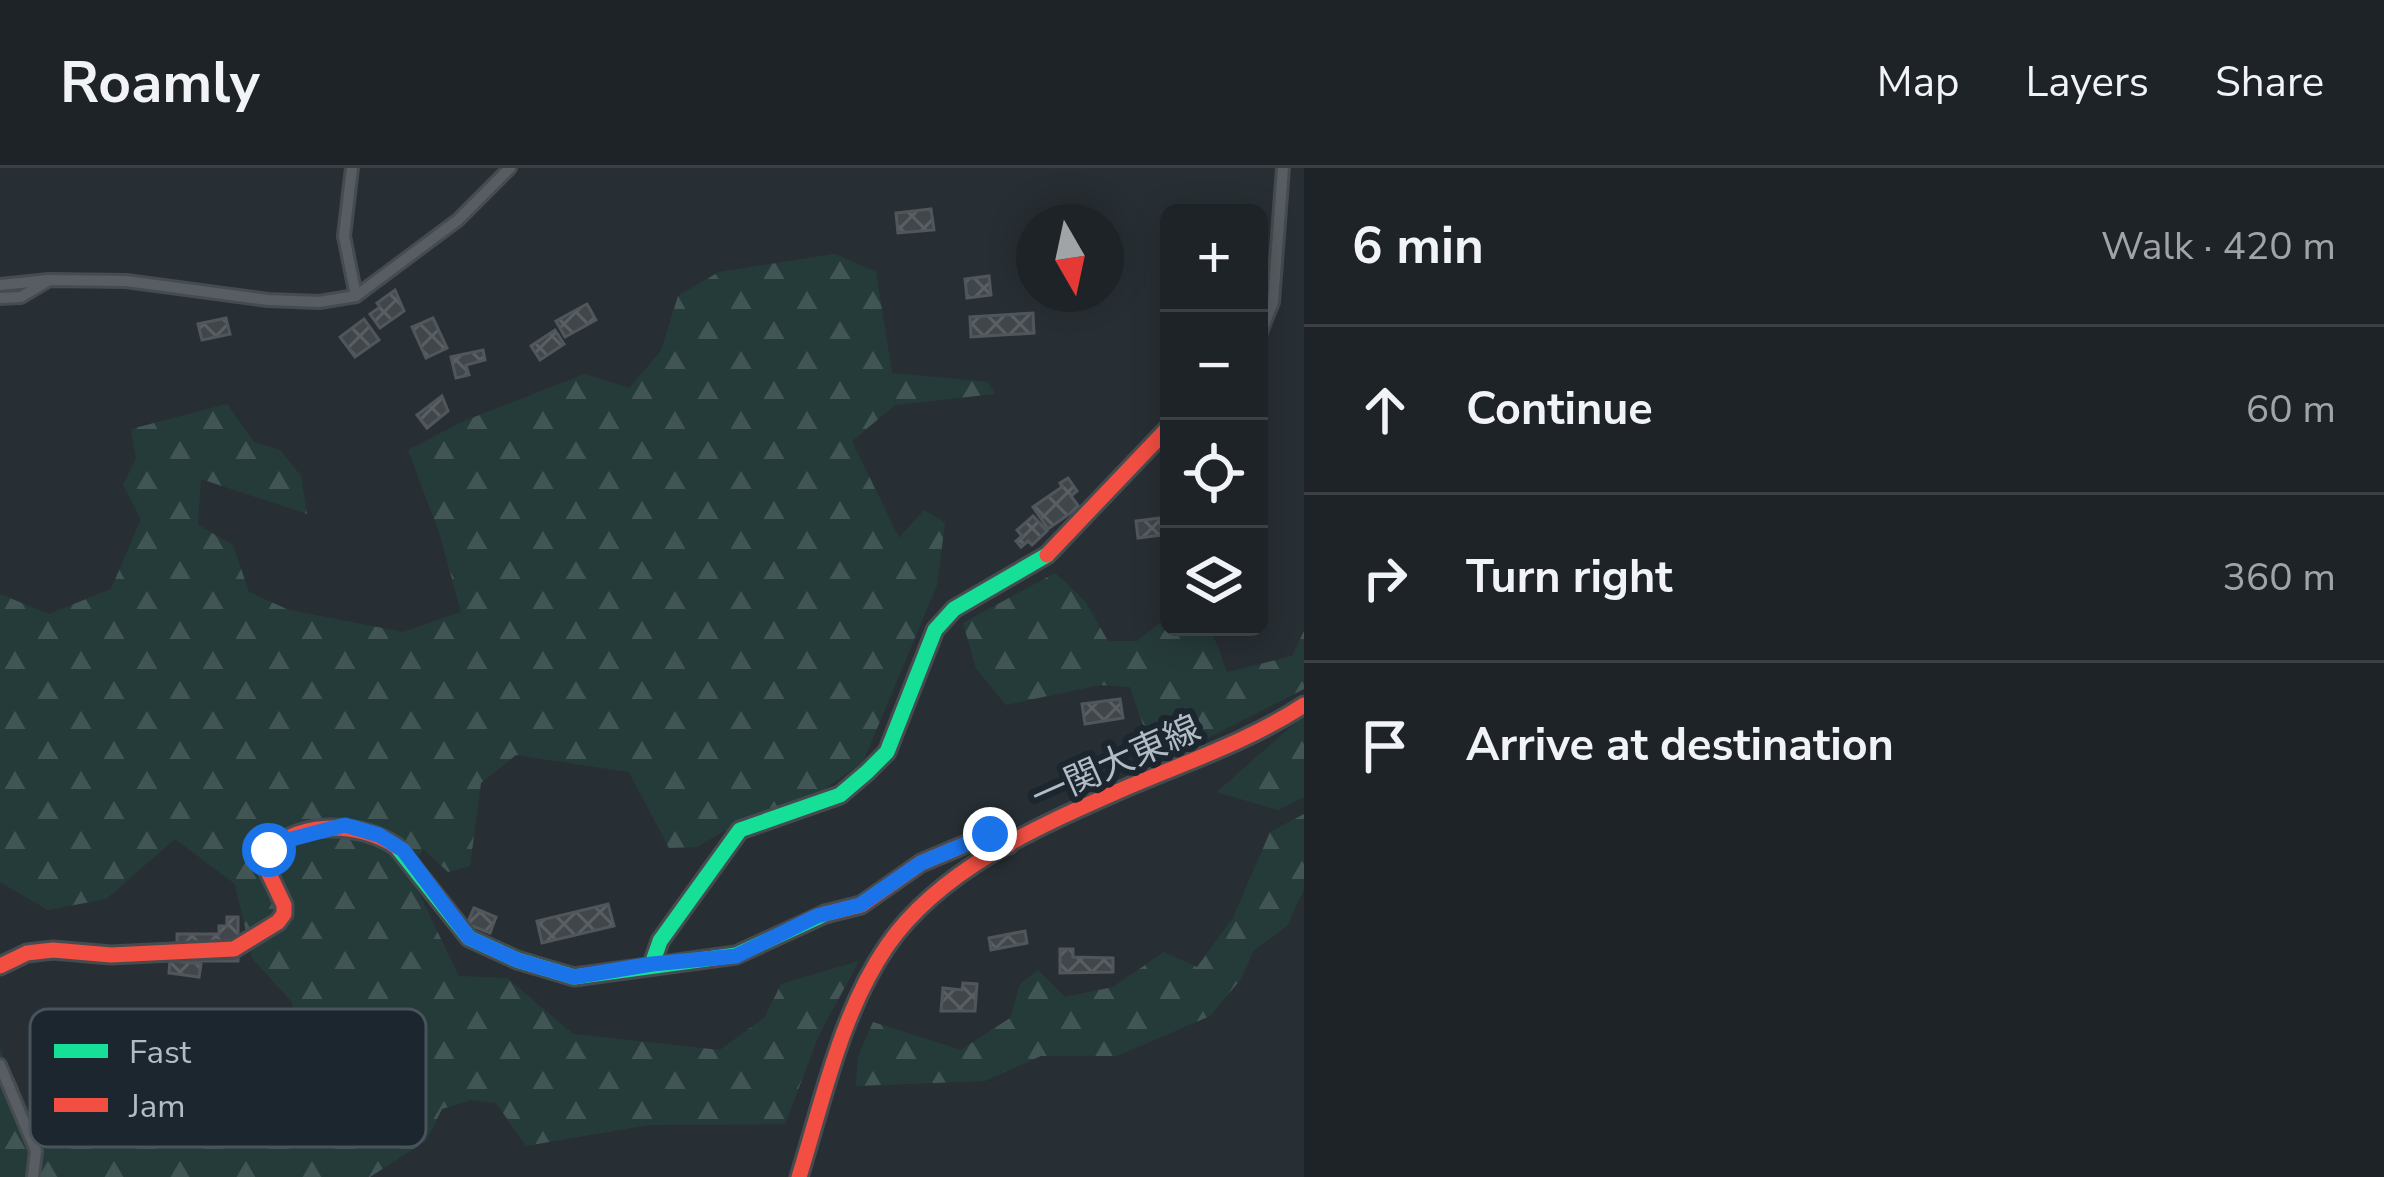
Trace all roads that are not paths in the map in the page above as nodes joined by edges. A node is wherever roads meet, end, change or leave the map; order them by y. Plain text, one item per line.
1 (352, 168) edge
2 (510, 168) edge
3 (1283, 168) edge
4 (49, 280) junction
5 (0, 285) edge
6 (356, 296) junction
7 (0, 298) edge
8 (1268, 314) edge
9 (1160, 437) edge
10 (1304, 705) edge
11 (1009, 845) junction
12 (652, 964) junction
13 (0, 966) edge
14 (0, 1065) edge
15 (30, 1137) edge
16 (34, 1147) edge
17 (33, 1177) edge
18 (799, 1177) edge

1 - 6 street
2 - 6 street
3 - 8 street
4 - 5 street
4 - 6 street
4 - 7 street
9 - 12 street
10 - 11 street, 一関大東線
11 - 12 street
11 - 18 street, 一関大東線
12 - 13 street
14 - 15 street
16 - 17 street

